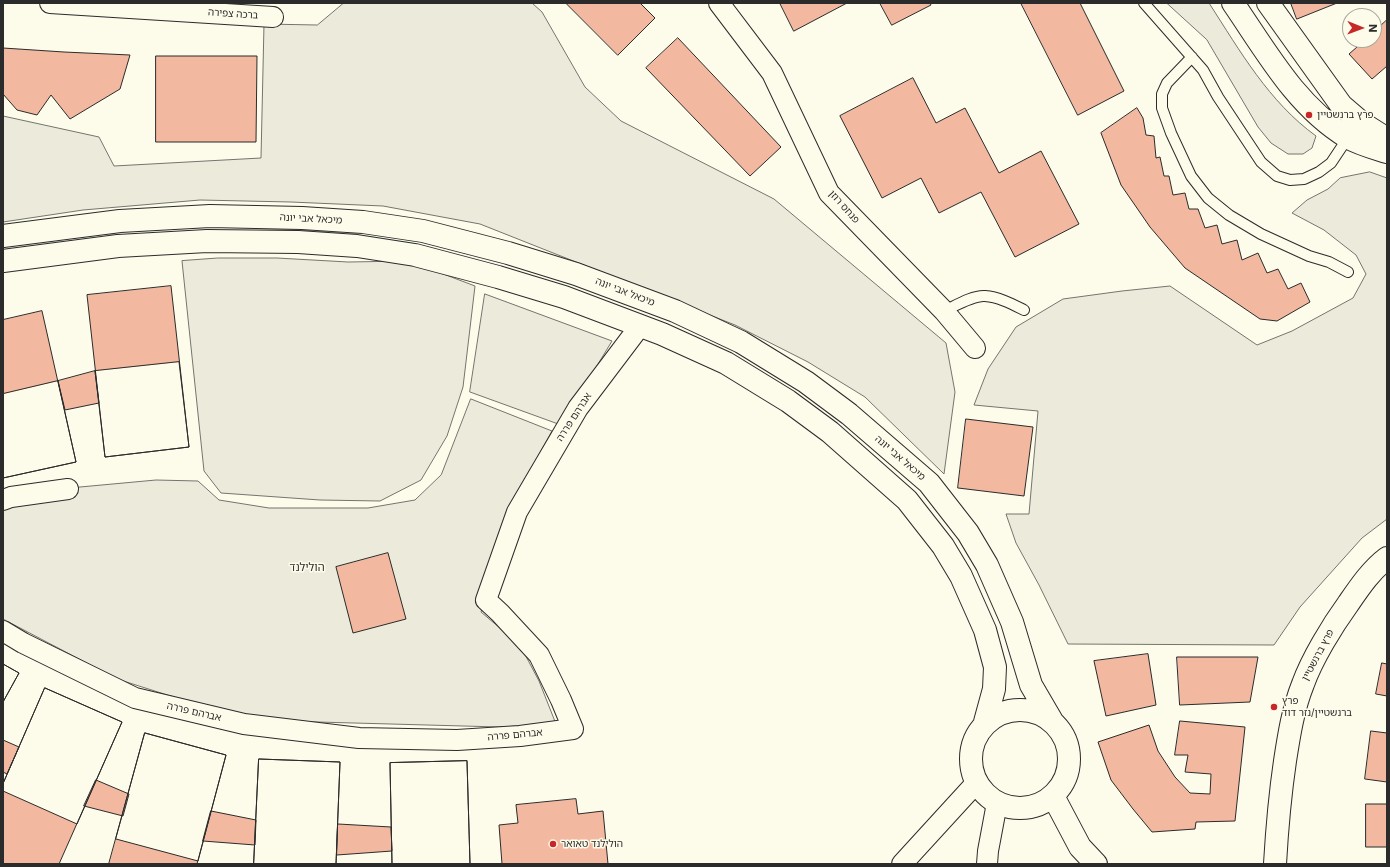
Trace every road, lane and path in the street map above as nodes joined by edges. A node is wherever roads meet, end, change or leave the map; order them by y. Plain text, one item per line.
1 (50, 3) edge
2 (719, 3) edge
3 (1144, 3) edge
4 (1233, 3) edge
5 (1268, 3) edge
6 (273, 17) dead end
7 (1192, 57) junction
8 (1356, 118) junction
9 (1348, 138) junction
10 (1387, 139) edge
11 (1387, 152) edge
12 (3, 236) edge
13 (3, 261) edge
14 (1348, 272) dead end
15 (1024, 310) dead end
16 (944, 311) junction
17 (640, 326) junction
18 (975, 348) dead end
19 (68, 489) dead end
20 (3, 500) edge
21 (1387, 558) edge
22 (3, 631) edge
23 (1052, 721) junction
24 (985, 722) junction
25 (977, 782) junction
26 (1053, 796) junction
27 (997, 803) junction
28 (1276, 858) edge
29 (902, 864) edge
30 (987, 864) edge
31 (1096, 864) edge

1 - 6 street, ברכה צפירה
2 - 16 street, פנחס רוזן
3 - 7 lane
4 - 9 street
5 - 8 street
7 - 9 lane
7 - 14 lane
8 - 9 lane
8 - 10 street
9 - 11 street
12 - 23 street, מיכאל אבי יונה
13 - 17 street
15 - 16 lane
16 - 18 street, פנחס רוזן
17 - 22 street, אברהם פררה
17 - 24 street
19 - 20 street
21 - 28 street, פרץ ברנשטיין
23 - 24 street
23 - 26 street
24 - 25 street
25 - 27 street
25 - 29 street
26 - 27 street
26 - 31 street
27 - 30 street

